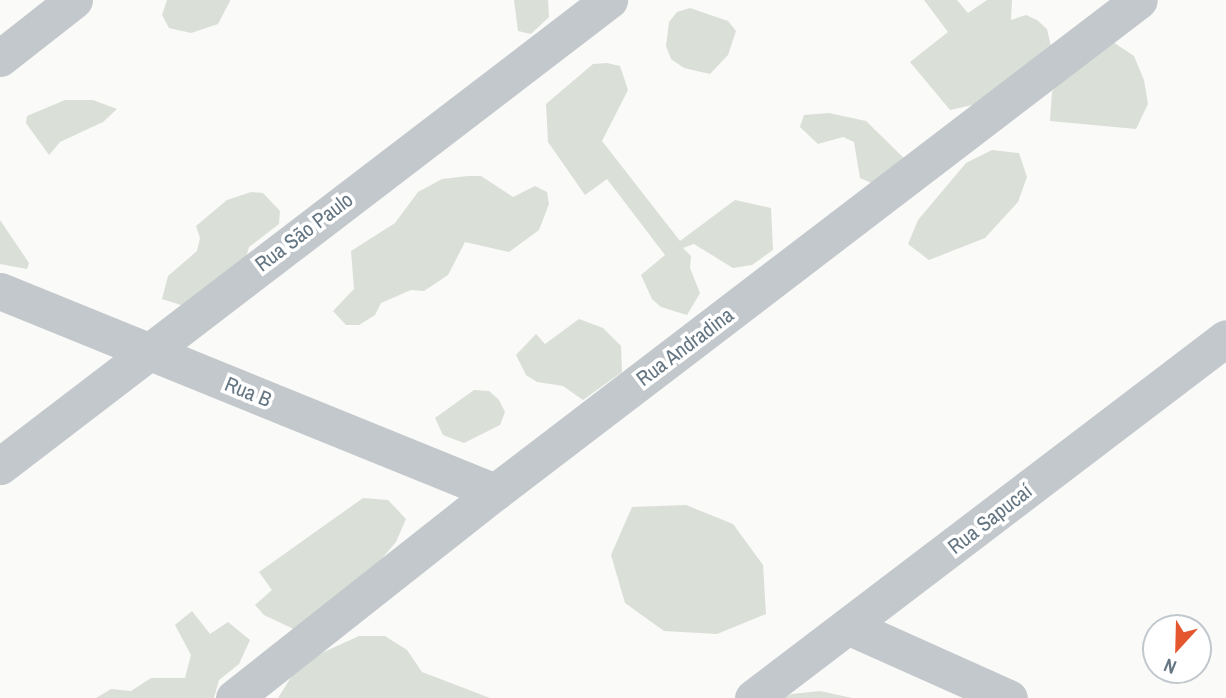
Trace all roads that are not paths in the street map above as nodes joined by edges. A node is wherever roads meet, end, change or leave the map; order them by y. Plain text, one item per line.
1 (74, 0) edge
2 (609, 0) edge
3 (1139, 0) edge
4 (0, 58) edge
5 (0, 292) edge
6 (1226, 338) edge
7 (147, 352) junction
8 (0, 466) edge
9 (495, 492) junction
10 (850, 627) junction
11 (234, 698) edge
12 (753, 698) edge
13 (1009, 698) edge

1 - 4 street
2 - 7 street, Rua São Paulo
3 - 9 street, Rua Andradina
5 - 7 street, Rua B
6 - 10 street, Rua Sapucaí
7 - 8 street, Rua São Paulo
7 - 9 street, Rua B
9 - 11 street, Rua Andradina
10 - 12 street, Rua Sapucaí
10 - 13 street

